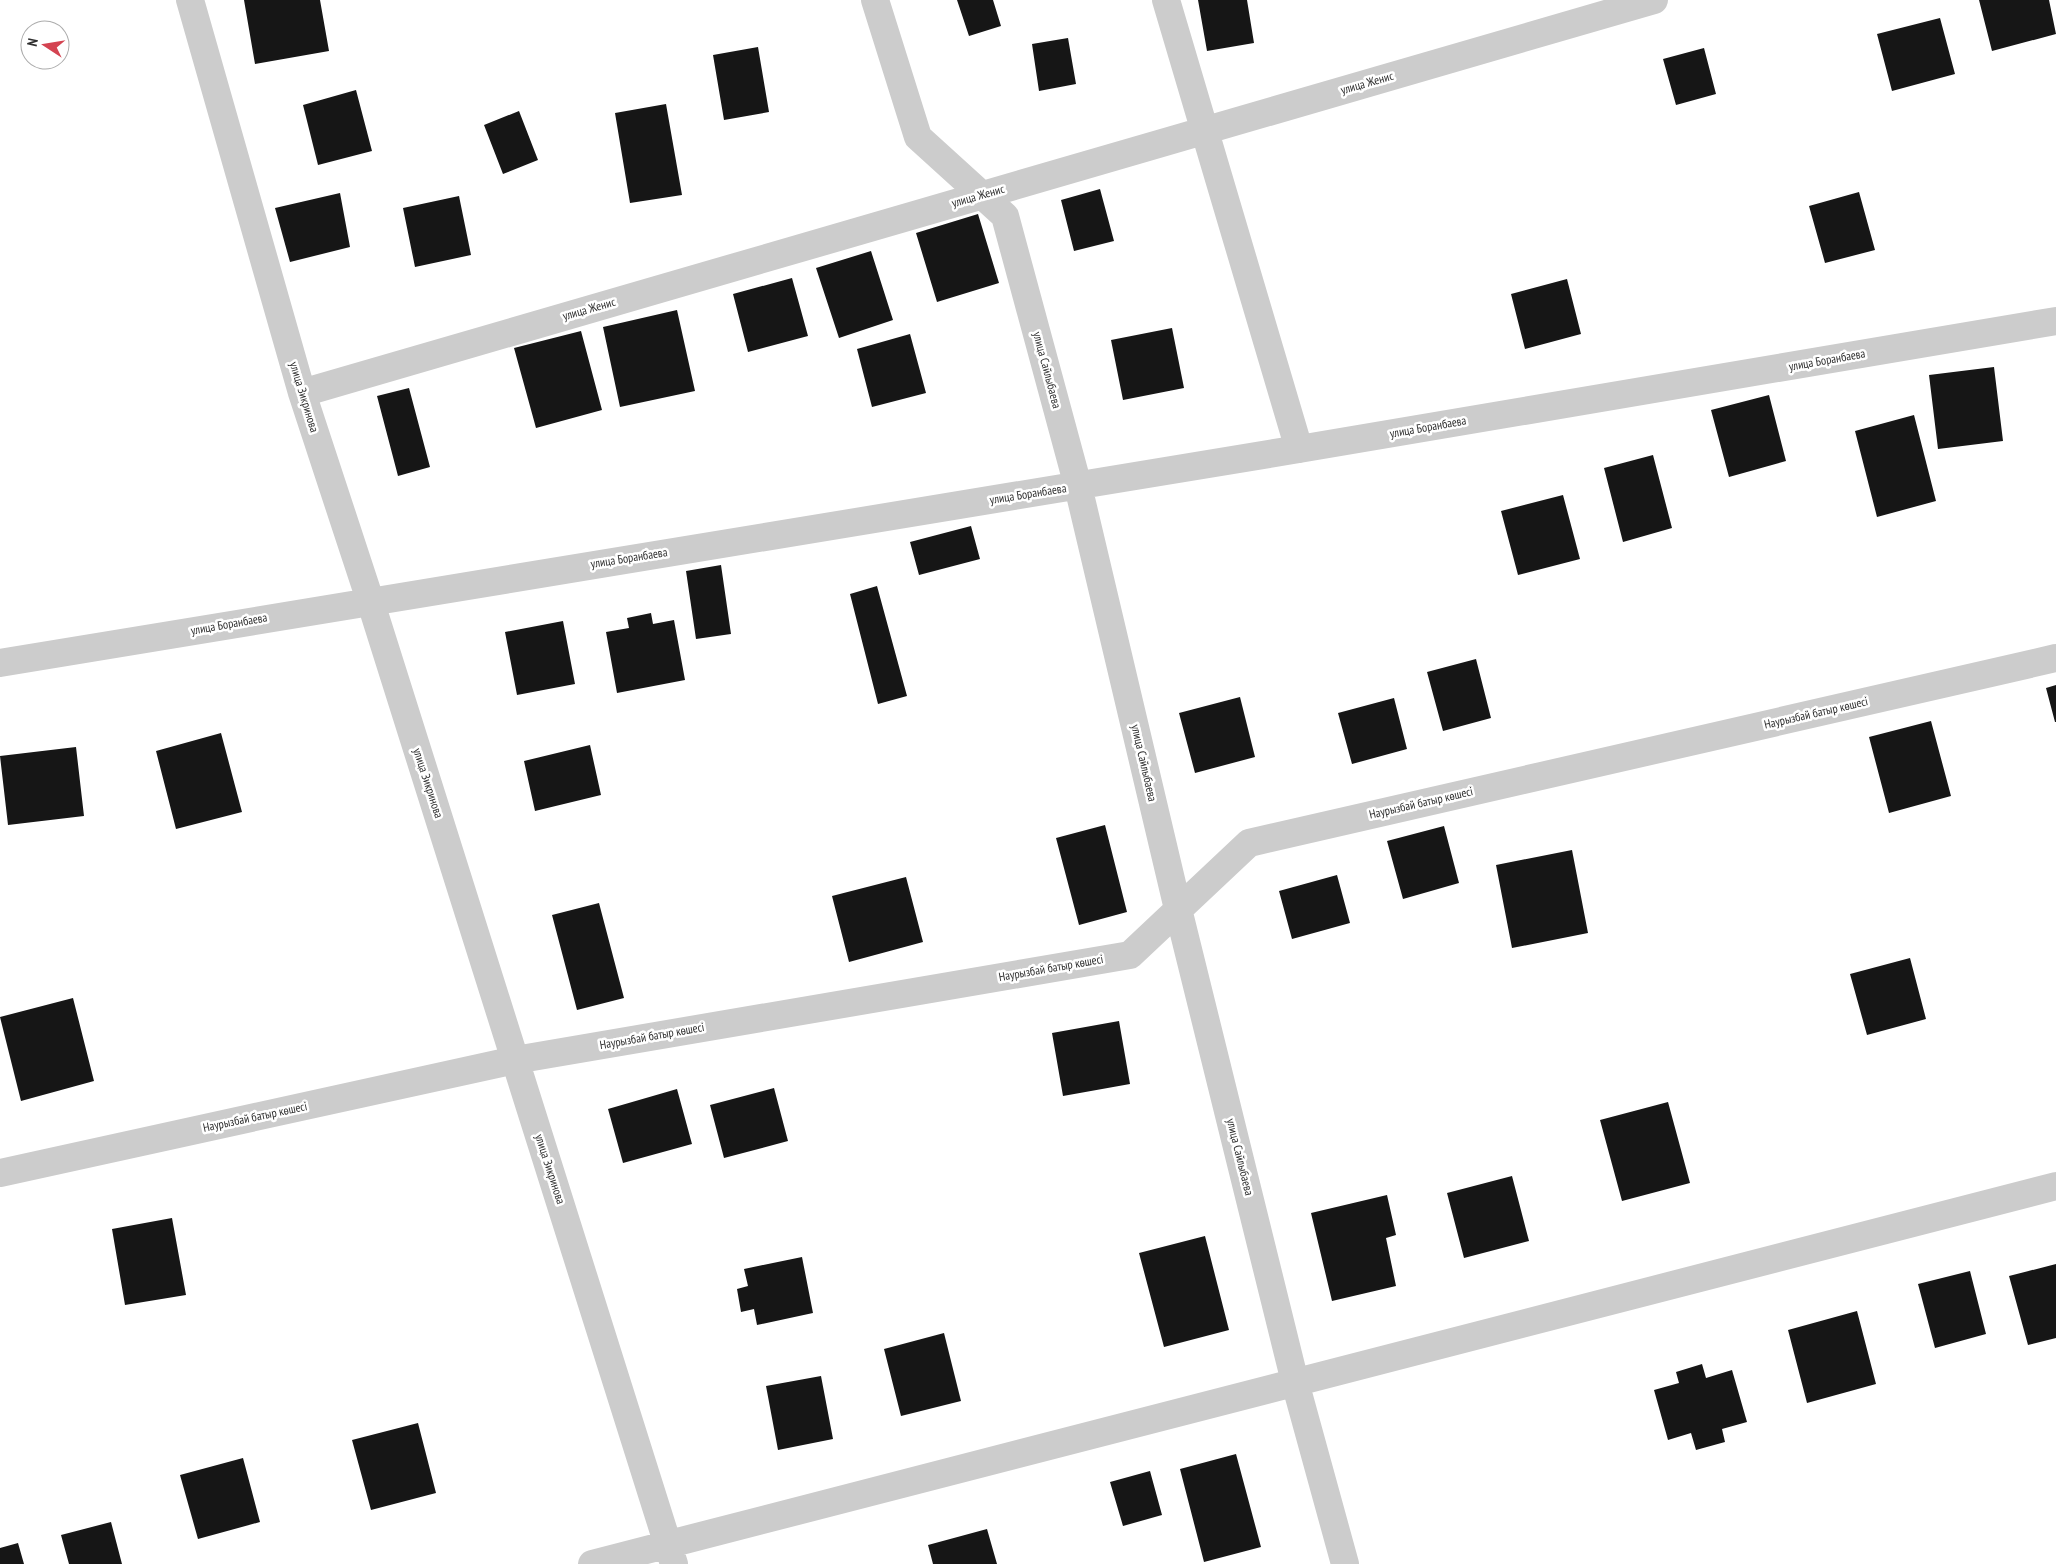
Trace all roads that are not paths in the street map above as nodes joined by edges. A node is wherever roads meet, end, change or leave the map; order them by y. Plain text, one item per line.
1 (190, 0) edge
2 (875, 0) edge
3 (1166, 0) edge
4 (1654, 0) edge
5 (1204, 131) junction
6 (982, 195) junction
7 (2056, 321) edge
8 (302, 393) junction
9 (1299, 449) junction
10 (1078, 486) junction
11 (370, 600) junction
12 (2056, 658) edge
13 (0, 662) edge
14 (1178, 909) junction
15 (515, 1060) junction
16 (0, 1173) edge
17 (2056, 1186) edge
18 (1295, 1382) junction
19 (671, 1554) edge
20 (592, 1564) edge
21 (1345, 1564) edge

1 - 8 street, улица Зикринова
2 - 6 street, улица Сайлыбаева
3 - 5 street
4 - 5 street, улица Женис
5 - 6 street, улица Женис
5 - 9 street
6 - 8 street, улица Женис
6 - 10 street, улица Сайлыбаева
7 - 9 street, улица Боранбаева
8 - 11 street, улица Зикринова
9 - 10 street, улица Боранбаева
10 - 11 street, улица Боранбаева
10 - 14 street, улица Сайлыбаева
11 - 13 street, улица Боранбаева
11 - 15 street, улица Зикринова
12 - 14 street, Наурызбай батыр көшесі
14 - 15 street, Наурызбай батыр көшесі
14 - 18 street, улица Сайлыбаева
15 - 16 street, Наурызбай батыр көшесі
15 - 19 street, улица Зикринова
17 - 18 street
18 - 19 street
18 - 21 street, улица Сайлыбаева
19 - 20 street

